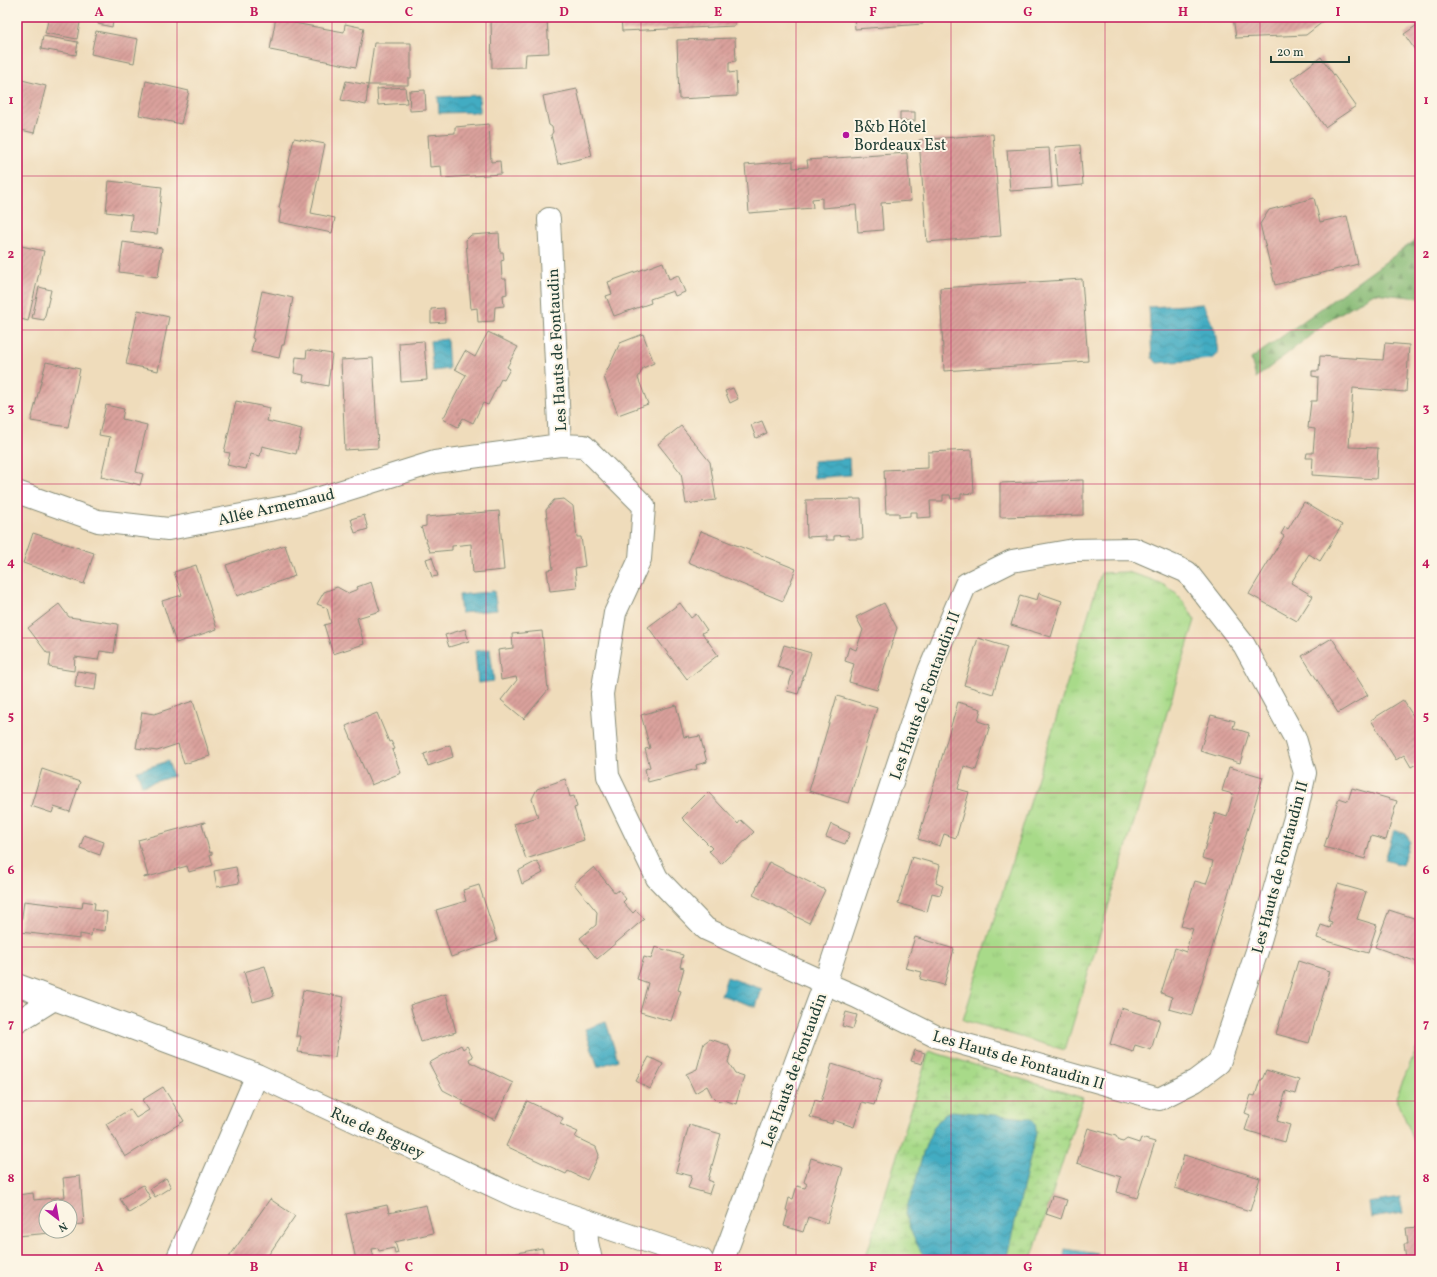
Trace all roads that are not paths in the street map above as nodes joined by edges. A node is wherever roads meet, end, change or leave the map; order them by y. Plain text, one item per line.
1 (550, 219) dead end
2 (560, 445) junction
3 (17, 492) edge
4 (825, 983) junction
5 (17, 985) edge
6 (54, 999) junction
7 (17, 1022) edge
8 (258, 1075) junction
9 (586, 1221) junction
10 (177, 1260) edge
11 (591, 1260) edge
12 (702, 1260) edge
13 (723, 1260) edge

1 - 2 street, Les Hauts de Fontaudin
2 - 3 street, Allée Armemaud
2 - 4 street, Les Hauts de Fontaudin
4 - 4 street, Les Hauts de Fontaudin II
4 - 13 street, Les Hauts de Fontaudin
5 - 6 street, Rue de Beguey
6 - 7 street
6 - 8 street, Rue de Beguey
8 - 9 street, Rue de Beguey
8 - 10 street
9 - 11 street
9 - 12 street, Rue de Beguey

